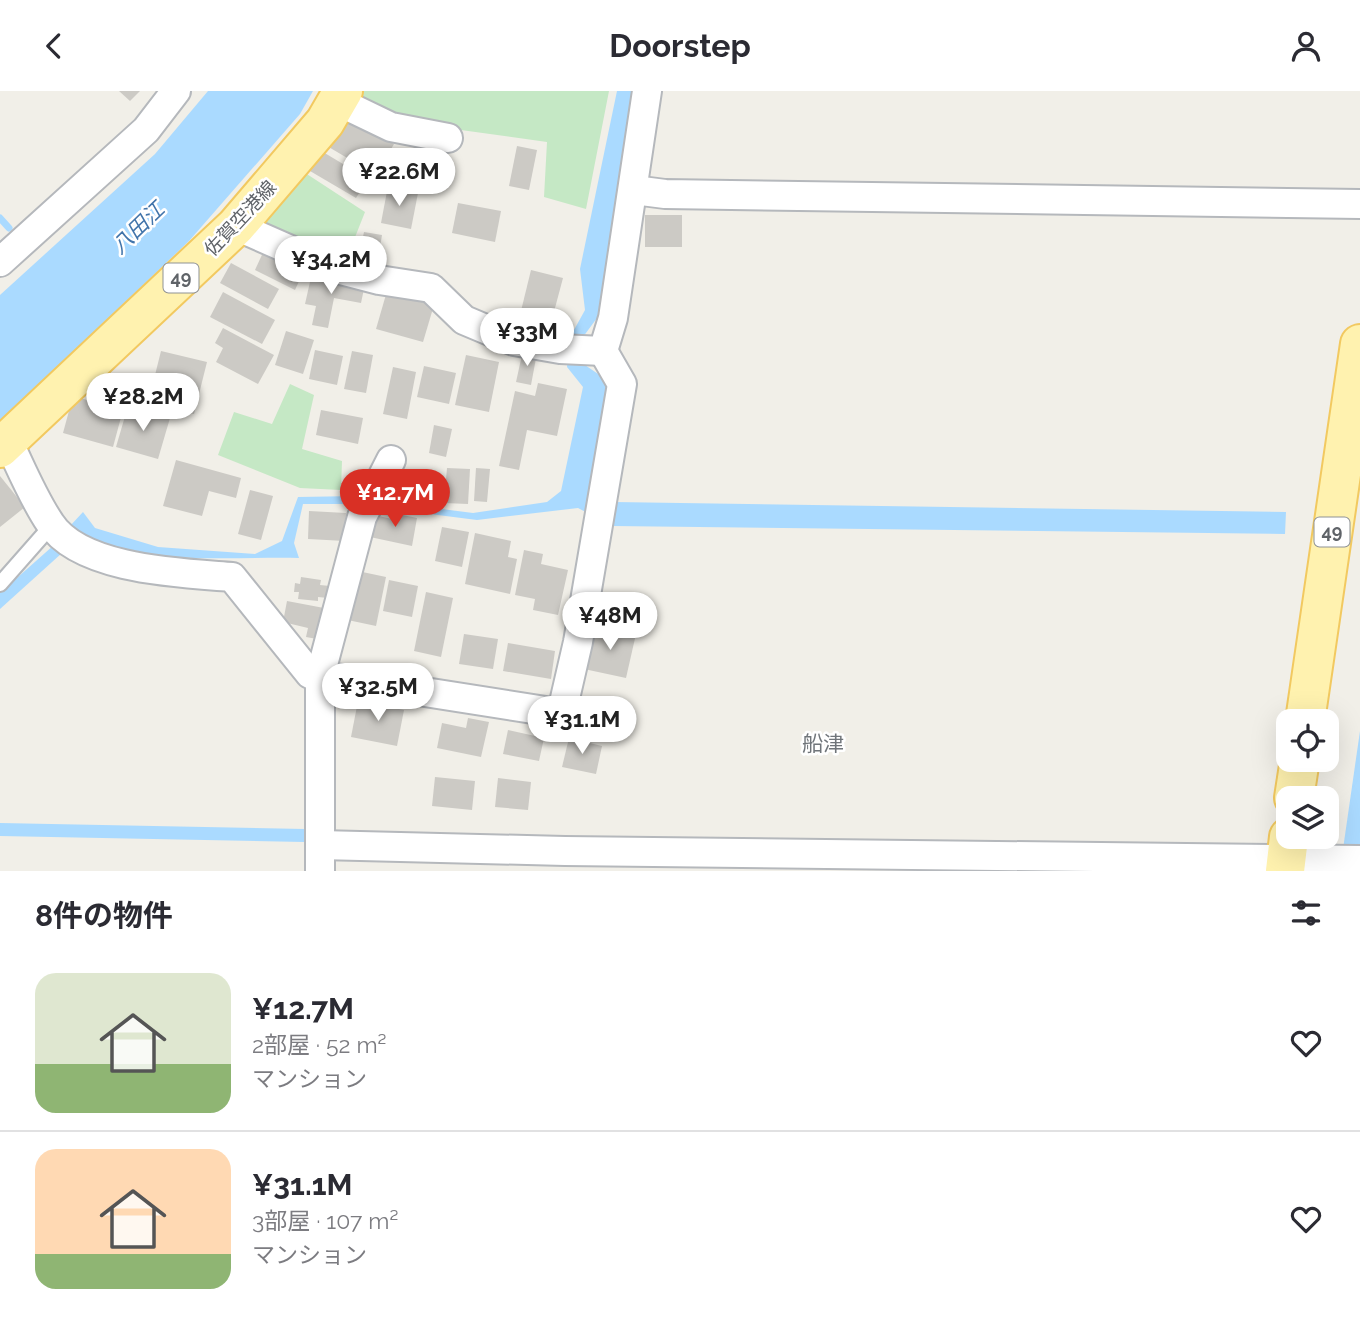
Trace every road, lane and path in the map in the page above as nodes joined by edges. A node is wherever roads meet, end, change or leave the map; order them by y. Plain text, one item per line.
1 (176, 91) edge
2 (647, 91) edge
3 (341, 97) edge
4 (448, 138) dead end
5 (634, 190) junction
6 (1360, 204) edge
7 (236, 226) junction
8 (0, 262) edge
9 (1360, 344) edge
10 (582, 350) junction
11 (4, 445) edge
12 (391, 460) dead end
13 (51, 526) junction
14 (0, 584) edge
15 (320, 675) junction
16 (1307, 709) edge
17 (1286, 855) edge
18 (320, 858) edge
19 (1347, 860) edge

1 - 8 street
2 - 5 street
3 - 4 street
3 - 7 main road, 佐賀空港線 / 49
5 - 6 street
5 - 10 street
7 - 10 street
7 - 11 main road, 佐賀空港線 / 49
9 - 16 main road, 49
10 - 15 street
11 - 13 street
12 - 15 street
13 - 14 lane
13 - 15 street
15 - 18 street
17 - 18 street
17 - 19 street

